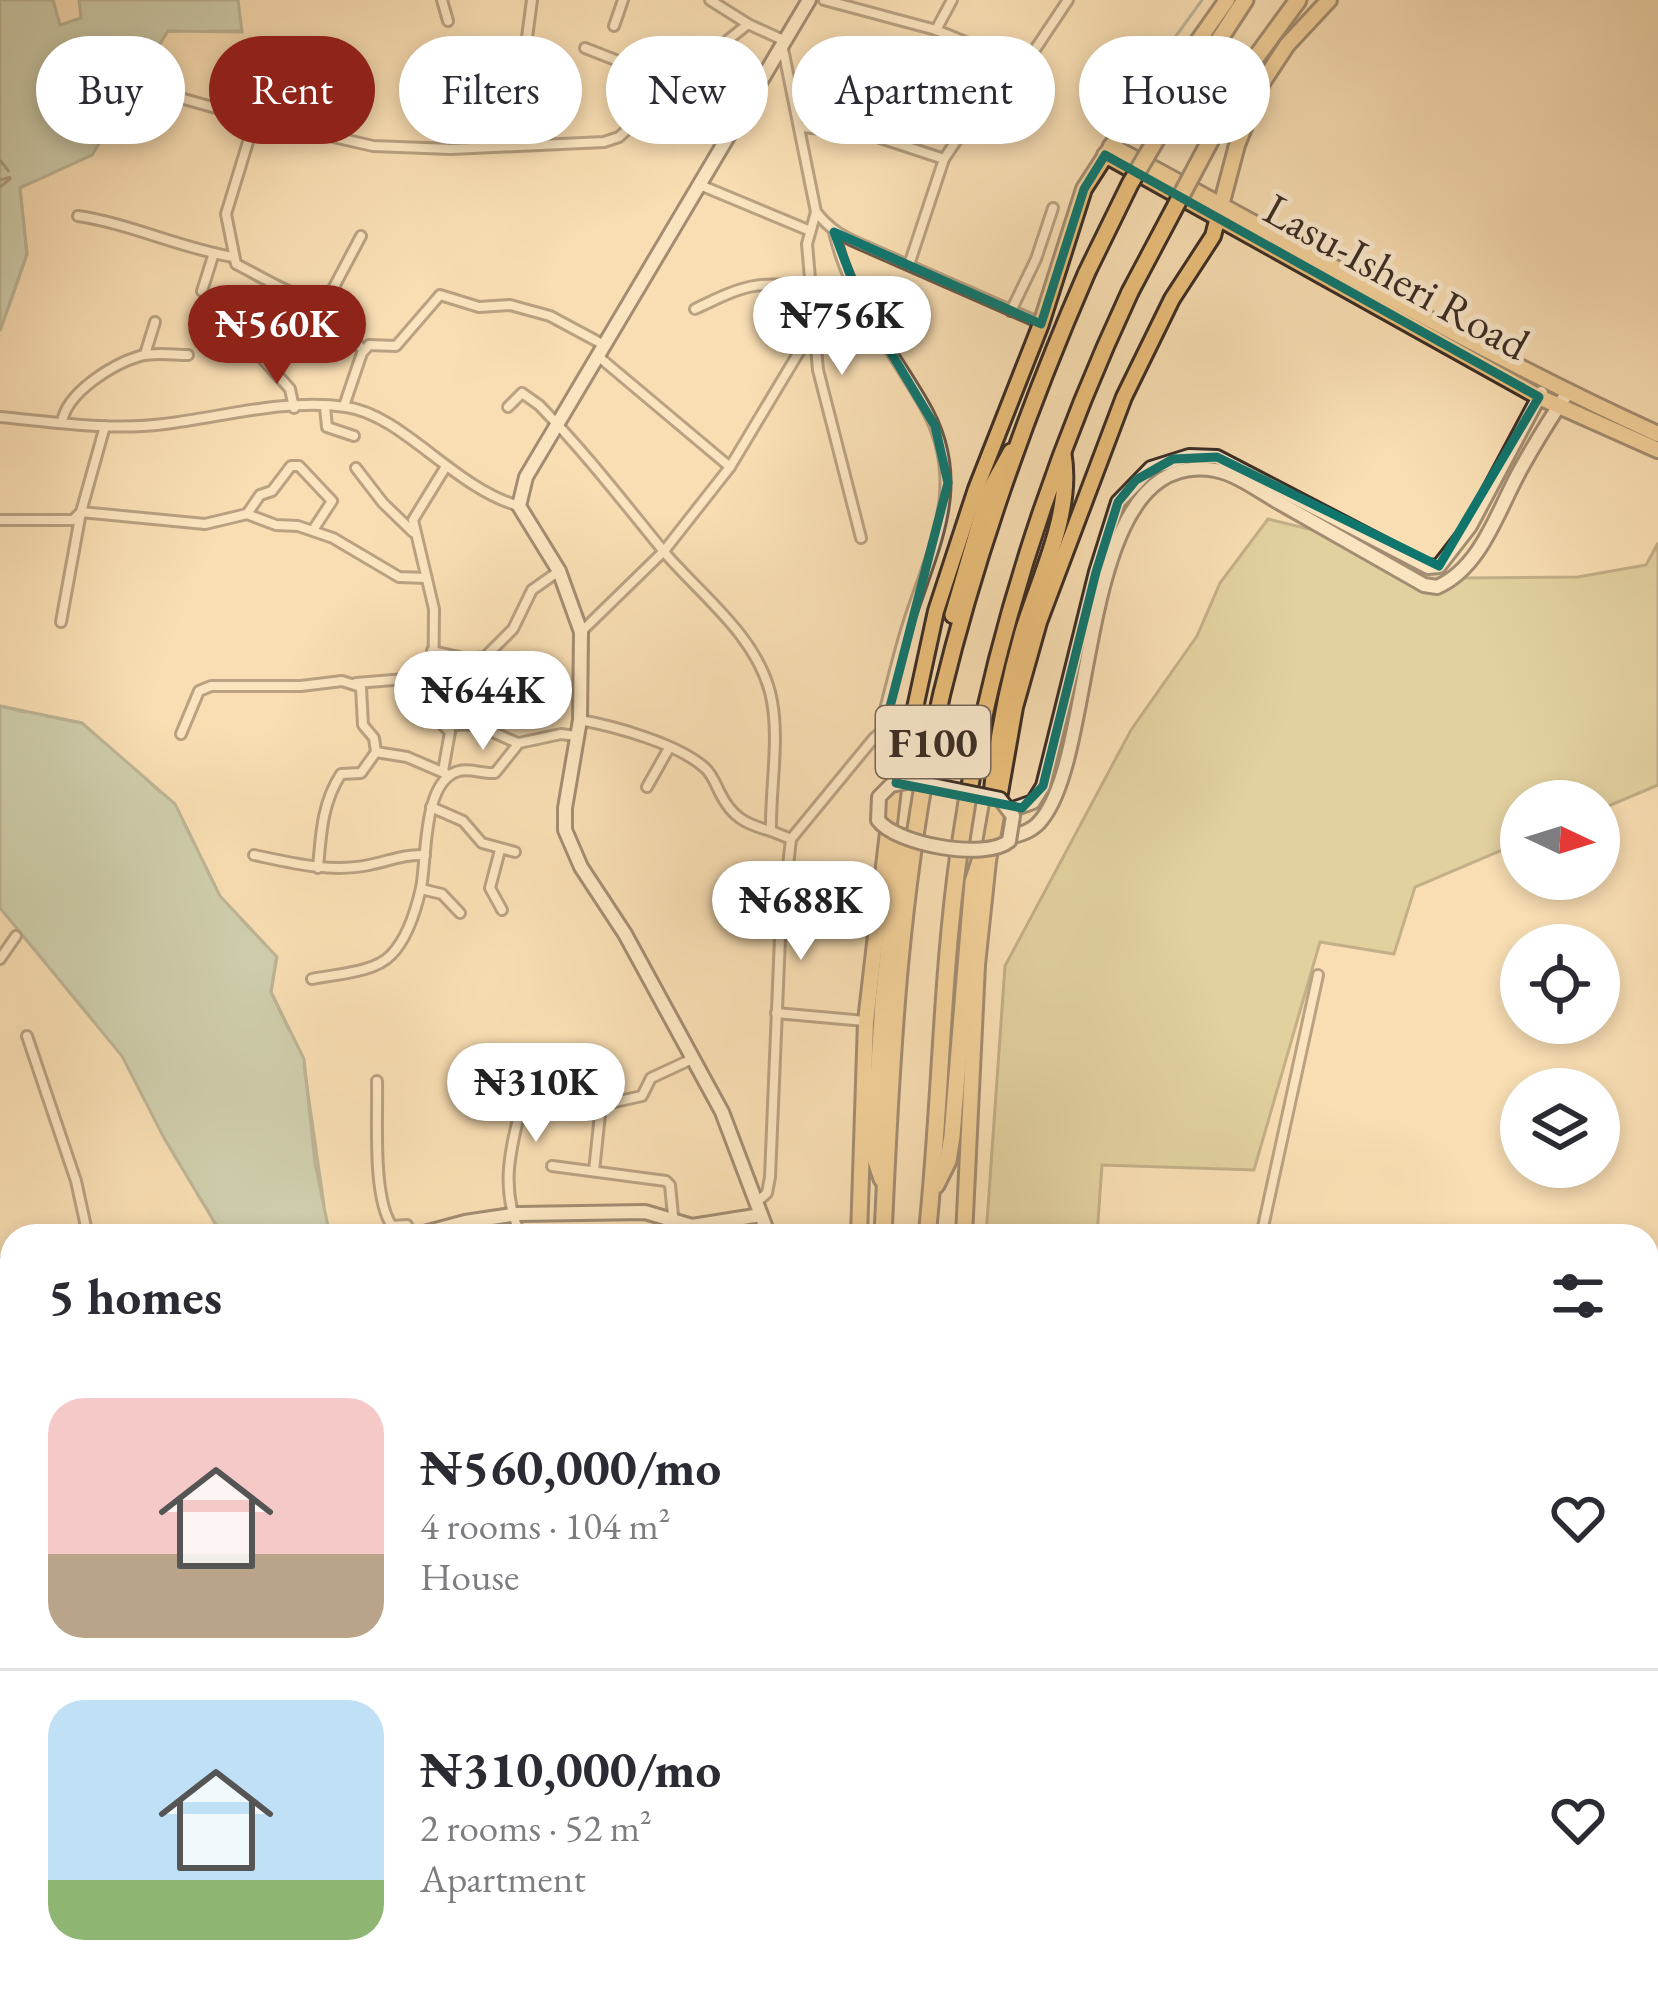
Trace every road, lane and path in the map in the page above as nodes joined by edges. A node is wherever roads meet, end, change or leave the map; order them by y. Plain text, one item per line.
1 (442, 0) edge
2 (532, 0) edge
3 (623, 0) edge
4 (710, 0) edge
5 (809, 0) edge
6 (824, 0) edge
7 (952, 0) edge
8 (1068, 0) edge
9 (1228, 0) edge
10 (1245, 0) edge
11 (1298, 0) edge
12 (1329, 0) edge
13 (448, 20) dead end
14 (748, 24) junction
15 (614, 26) dead end
16 (935, 30) junction
17 (527, 36) edge
18 (734, 36) edge
19 (950, 36) edge
20 (1043, 36) edge
21 (782, 42) junction
22 (585, 47) dead end
23 (606, 56) edge
24 (792, 87) edge
25 (247, 144) edge
26 (364, 144) edge
27 (518, 144) edge
28 (804, 144) edge
29 (898, 144) edge
30 (954, 144) edge
31 (1108, 151) junction
32 (944, 159) junction
33 (700, 185) junction
34 (1053, 208) dead end
35 (1220, 210) junction
36 (817, 212) junction
37 (78, 216) dead end
38 (808, 230) junction
39 (834, 232) junction
40 (361, 236) dead end
41 (214, 254) junction
42 (233, 257) junction
43 (909, 265) junction
44 (812, 288) junction
45 (202, 291) dead end
46 (288, 291) junction
47 (325, 304) junction
48 (695, 309) dead end
49 (1011, 310) junction
50 (155, 322) dead end
51 (1041, 324) junction
52 (814, 327) junction
53 (364, 350) junction
54 (602, 351) junction
55 (145, 354) junction
56 (188, 356) dead end
57 (796, 361) junction
58 (818, 370) junction
59 (1548, 382) junction
60 (1568, 392) junction
61 (1539, 397) junction
62 (344, 406) junction
63 (1558, 406) junction
64 (325, 407) junction
65 (508, 407) dead end
66 (294, 408) junction
67 (0, 417) edge
68 (62, 422) junction
69 (557, 424) junction
70 (105, 426) junction
71 (1658, 434) edge
72 (354, 436) dead end
73 (1021, 440) junction
74 (1062, 450) junction
75 (1658, 450) edge
76 (356, 467) dead end
77 (730, 467) junction
78 (446, 468) junction
79 (519, 506) junction
80 (81, 512) junction
81 (247, 514) junction
82 (0, 520) edge
83 (313, 530) junction
84 (414, 533) junction
85 (861, 538) dead end
86 (664, 551) junction
87 (559, 571) junction
88 (426, 578) junction
89 (61, 622) dead end
90 (581, 632) junction
91 (1083, 650) junction
92 (432, 651) junction
93 (433, 667) junction
94 (356, 683) junction
95 (911, 726) junction
96 (447, 727) junction
97 (579, 728) junction
98 (884, 730) junction
99 (181, 734) dead end
100 (519, 743) junction
101 (669, 748) junction
102 (376, 752) junction
103 (446, 773) junction
104 (912, 781) junction
105 (647, 787) dead end
106 (992, 795) junction
107 (431, 807) junction
108 (1010, 810) junction
109 (771, 831) junction
110 (1011, 836) junction
111 (901, 837) junction
112 (791, 839) junction
113 (500, 850) junction
114 (515, 852) dead end
115 (983, 852) junction
116 (425, 854) junction
117 (254, 855) dead end
118 (318, 868) junction
119 (421, 890) junction
120 (502, 910) dead end
121 (460, 913) dead end
122 (16, 936) dead end
123 (0, 959) edge
124 (1318, 975) dead end
125 (312, 979) dead end
126 (776, 1012) junction
127 (866, 1021) junction
128 (27, 1036) dead end
129 (693, 1058) junction
130 (528, 1077) dead end
131 (377, 1081) dead end
132 (552, 1166) dead end
133 (594, 1171) junction
134 (885, 1184) junction
135 (932, 1191) junction
136 (758, 1209) junction
137 (512, 1215) junction
138 (674, 1219) junction
139 (85, 1224) edge
140 (390, 1224) edge
141 (457, 1224) edge
142 (516, 1224) edge
143 (674, 1224) edge
144 (687, 1224) edge
145 (700, 1224) edge
146 (764, 1224) edge
147 (859, 1224) edge
148 (883, 1224) edge
149 (928, 1224) edge
150 (965, 1224) edge
151 (1264, 1224) edge

1 - 13 street
2 - 17 street
3 - 15 street
4 - 14 street
5 - 21 main road
6 - 16 street
7 - 16 street
8 - 20 street
9 - 31 main road
10 - 73 highway, F100, bridge
11 - 74 highway, F100, bridge
12 - 35 main road
14 - 18 street
14 - 21 street
16 - 19 street
21 - 24 street
21 - 33 main road
22 - 23 street
25 - 42 street
26 - 27 street
28 - 36 street
29 - 32 street
30 - 32 street
31 - 35 main road, Lasu-Isheri Road
31 - 51 main road
32 - 43 street
33 - 38 street
33 - 54 main road
34 - 49 street
35 - 59 main road, Lasu-Isheri Road
35 - 61 main road, Lasu-Isheri Road
35 - 150 main road
36 - 38 street
36 - 39 street
37 - 41 street
38 - 44 street
39 - 43 street
39 - 98 street
40 - 47 street
41 - 42 street
41 - 45 street
42 - 46 street
43 - 49 street
44 - 48 street
44 - 52 street
46 - 47 street
46 - 66 street
47 - 53 street
49 - 51 street
50 - 55 street
51 - 95 main road
52 - 57 street
52 - 58 street
53 - 54 street
53 - 62 street
54 - 69 main road
54 - 77 street
55 - 56 street
55 - 68 street
57 - 58 street
57 - 77 street
58 - 85 street
59 - 60 main road, Lasu-Isheri Road
59 - 61 main road
60 - 63 main road
60 - 71 main road, Lasu-Isheri Road
61 - 63 main road, Lasu-Isheri Road
61 - 91 main road
62 - 64 street
62 - 78 street
63 - 75 main road, Lasu-Isheri Road
63 - 91 main road
64 - 66 street
64 - 72 street
65 - 69 street
66 - 70 street
67 - 68 street
68 - 70 street
69 - 79 main road
69 - 86 street
70 - 80 street
73 - 104 highway
73 - 134 highway, F100
74 - 106 highway
74 - 135 highway, F100
76 - 84 street
77 - 86 street
78 - 79 street
78 - 84 street
79 - 87 main road
80 - 81 street
80 - 82 street
80 - 89 street
81 - 83 street
81 - 83 street
83 - 88 street
84 - 88 street
86 - 90 street
86 - 109 street
87 - 90 main road
87 - 92 street
88 - 92 street
90 - 97 main road
91 - 108 main road
91 - 110 main road
92 - 93 street
93 - 94 street
93 - 96 street
94 - 99 street
94 - 102 street
95 - 98 street
95 - 127 main road
96 - 100 street
96 - 103 street
97 - 100 street
97 - 101 street
97 - 129 main road
98 - 112 street
100 - 103 street
101 - 105 street
101 - 109 street
102 - 103 street
102 - 118 street
103 - 107 street
104 - 106 main road, bridge
104 - 111 main road, bridge
106 - 108 main road, bridge
107 - 113 street
107 - 116 street
108 - 110 main road, bridge
109 - 112 street
110 - 115 main road, bridge
111 - 115 main road, bridge
111 - 134 highway
112 - 126 street
113 - 114 street
113 - 120 street
115 - 135 highway
116 - 118 street
116 - 119 street
117 - 118 street
119 - 121 street
119 - 125 street
122 - 123 street
124 - 151 street
126 - 127 street
126 - 136 street
127 - 147 main road
128 - 139 street
129 - 133 street
129 - 136 main road
130 - 137 street
131 - 140 street
132 - 133 street
133 - 138 street
134 - 148 highway, F100
135 - 149 highway, F100
136 - 145 main road
136 - 146 main road
137 - 138 main road
137 - 141 main road
137 - 142 street
138 - 143 street
138 - 144 main road

